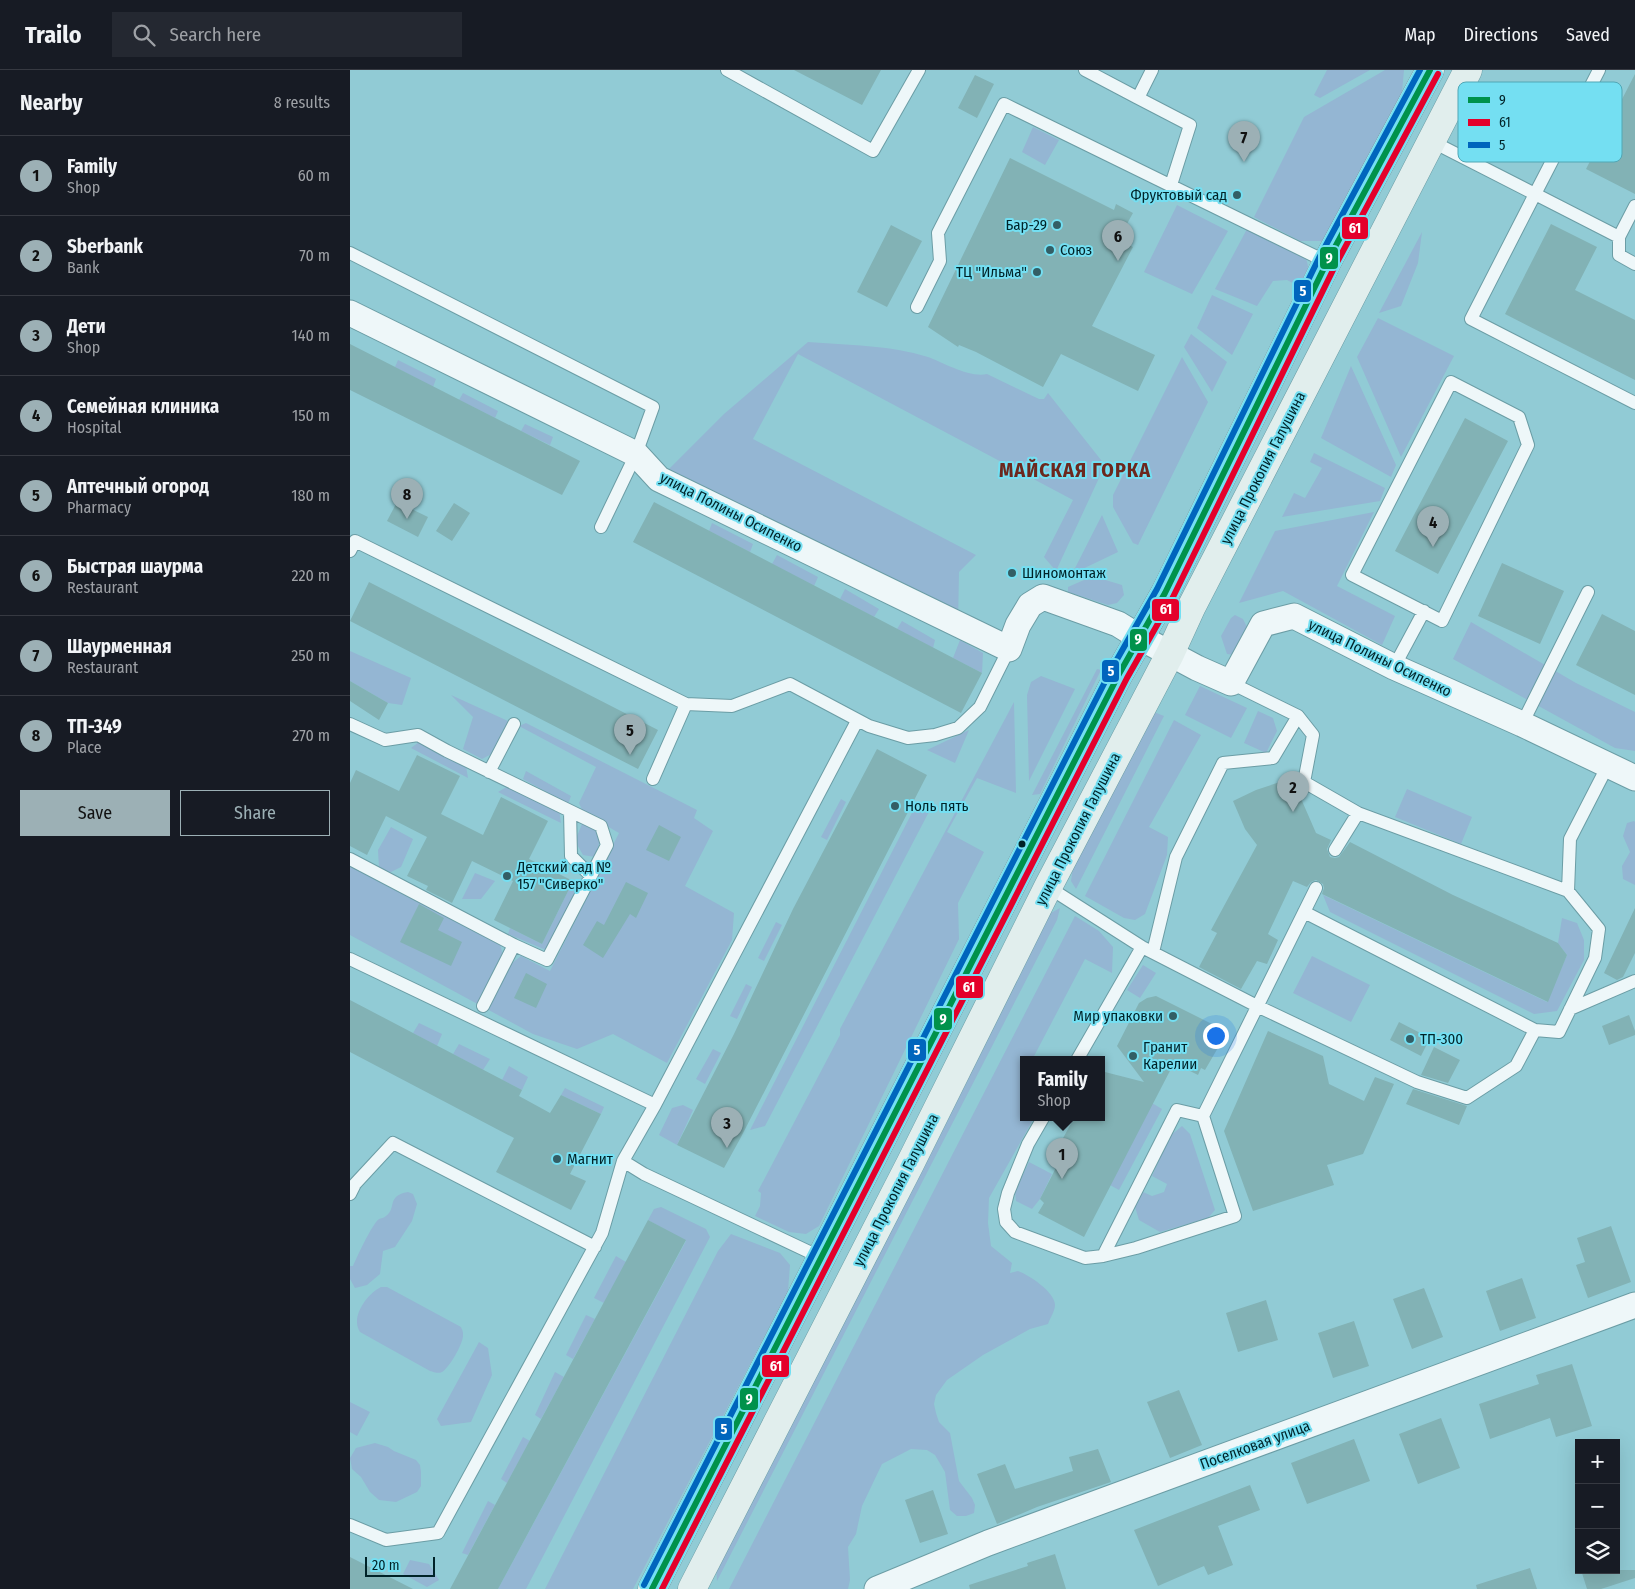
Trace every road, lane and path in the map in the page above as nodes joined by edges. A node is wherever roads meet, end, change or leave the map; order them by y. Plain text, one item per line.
1 (728, 70) edge
2 (919, 70) edge
3 (1085, 70) edge
4 (1152, 70) edge
5 (1430, 70) edge
6 (1468, 70) edge
7 (1598, 70) edge
8 (1462, 82) edge
9 (1592, 82) edge
10 (1458, 90) edge
11 (1138, 98) junction
12 (1432, 141) junction
13 (1458, 154) edge
14 (1473, 162) edge
15 (1551, 162) edge
16 (1171, 185) junction
17 (1535, 194) junction
18 (1635, 206) edge
19 (1619, 238) junction
20 (350, 253) edge
21 (1327, 262) junction
22 (1635, 264) edge
23 (917, 307) dead end
24 (350, 313) edge
25 (1635, 403) edge
26 (636, 454) junction
27 (601, 527) dead end
28 (350, 551) edge
29 (1588, 592) dead end
30 (1424, 611) junction
31 (1139, 637) junction
32 (1009, 649) junction
33 (1170, 654) junction
34 (1394, 667) junction
35 (1231, 683) junction
36 (686, 704) junction
37 (1298, 716) junction
38 (857, 721) junction
39 (514, 724) dead end
40 (1522, 724) junction
41 (351, 729) edge
42 (1608, 765) junction
43 (489, 772) junction
44 (1635, 778) edge
45 (653, 779) dead end
46 (570, 811) junction
47 (1358, 813) junction
48 (1335, 850) dead end
49 (350, 859) edge
50 (591, 876) junction
51 (1048, 887) junction
52 (1316, 888) dead end
53 (1568, 891) junction
54 (1304, 912) junction
55 (514, 945) junction
56 (1148, 950) junction
57 (350, 960) edge
58 (1635, 981) edge
59 (483, 1006) dead end
60 (1258, 1006) junction
61 (1570, 1009) junction
62 (1535, 1030) junction
63 (1080, 1056) edge
64 (655, 1105) junction
65 (1203, 1116) junction
66 (1041, 1121) edge
67 (623, 1161) junction
68 (350, 1194) edge
69 (595, 1247) junction
70 (1103, 1256) junction
71 (822, 1258) junction
72 (1635, 1304) edge
73 (350, 1525) edge
74 (652, 1589) edge
75 (692, 1589) edge
76 (877, 1589) edge

1 - 2 lane
3 - 11 lane
4 - 11 lane
5 - 21 main road
6 - 8 main road, улица Прокопия Галушина
7 - 9 lane
10 - 12 main road, улица Прокопия Галушина
11 - 16 lane
12 - 13 lane
12 - 33 main road, улица Прокопия Галушина
14 - 17 lane
15 - 17 lane
16 - 21 lane
16 - 23 lane
17 - 19 lane
17 - 25 lane
18 - 19 lane
19 - 22 lane
20 - 26 lane
21 - 31 main road
24 - 26 street, улица Полины Осипенко
26 - 27 lane
26 - 32 street, улица Полины Осипенко
28 - 36 lane
29 - 40 lane
30 - 30 lane
30 - 34 lane
31 - 32 street
31 - 33 street
31 - 71 main road
32 - 38 lane
33 - 35 street
33 - 51 main road, улица Прокопия Галушина
34 - 35 street, улица Полины Осипенко
34 - 40 street, улица Полины Осипенко
35 - 37 lane
36 - 38 lane
36 - 45 lane
37 - 47 lane
37 - 56 lane
38 - 64 lane
39 - 43 lane
40 - 42 street, улица Полины Осипенко
41 - 43 lane
42 - 44 street, улица Полины Осипенко
42 - 53 lane
43 - 46 lane
46 - 50 lane
46 - 50 lane
47 - 48 lane
47 - 53 lane
49 - 55 lane
50 - 55 lane
51 - 56 lane
51 - 75 main road, улица Прокопия Галушина
52 - 54 lane
53 - 61 lane
54 - 60 lane
54 - 62 lane
55 - 59 lane
56 - 60 lane
56 - 63 lane
57 - 64 lane
58 - 61 lane
60 - 62 lane
60 - 65 lane
61 - 62 lane
64 - 67 lane
65 - 70 lane
65 - 70 lane
66 - 70 lane
67 - 69 lane
67 - 71 lane
68 - 69 lane
69 - 73 lane
71 - 74 main road
72 - 76 street, Поселковая улица

